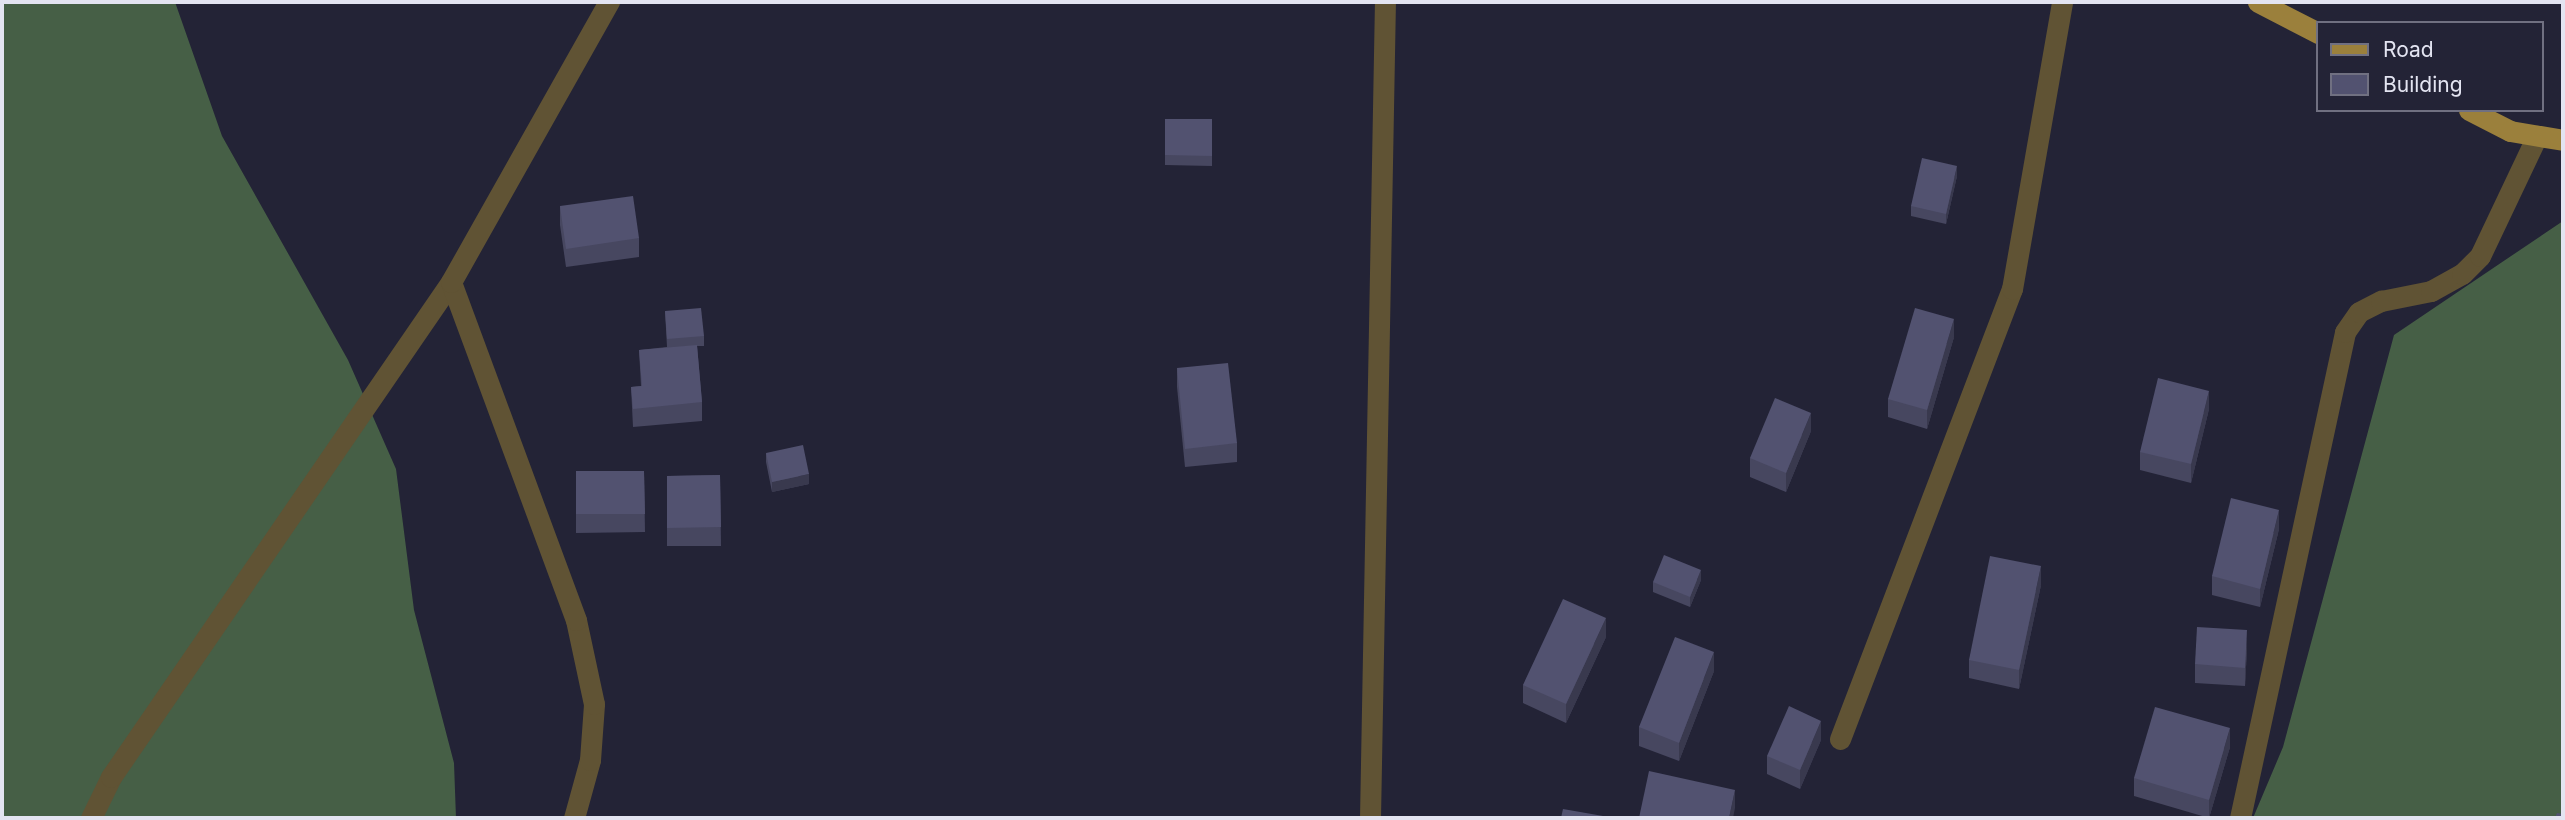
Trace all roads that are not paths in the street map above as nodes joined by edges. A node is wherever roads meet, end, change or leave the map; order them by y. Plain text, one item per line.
1 (609, 2) edge
2 (1385, 2) edge
3 (2062, 2) edge
4 (2258, 2) edge
5 (2316, 32) edge
6 (2473, 112) edge
7 (2537, 136) junction
8 (2563, 141) edge
9 (452, 282) junction
10 (1840, 739) dead end
11 (90, 818) edge
12 (574, 818) edge
13 (1370, 818) edge
14 (2240, 818) edge

1 - 9 street
2 - 13 street
3 - 10 street
4 - 5 main road
6 - 7 main road
7 - 8 main road
7 - 14 street
9 - 11 street
9 - 12 street

